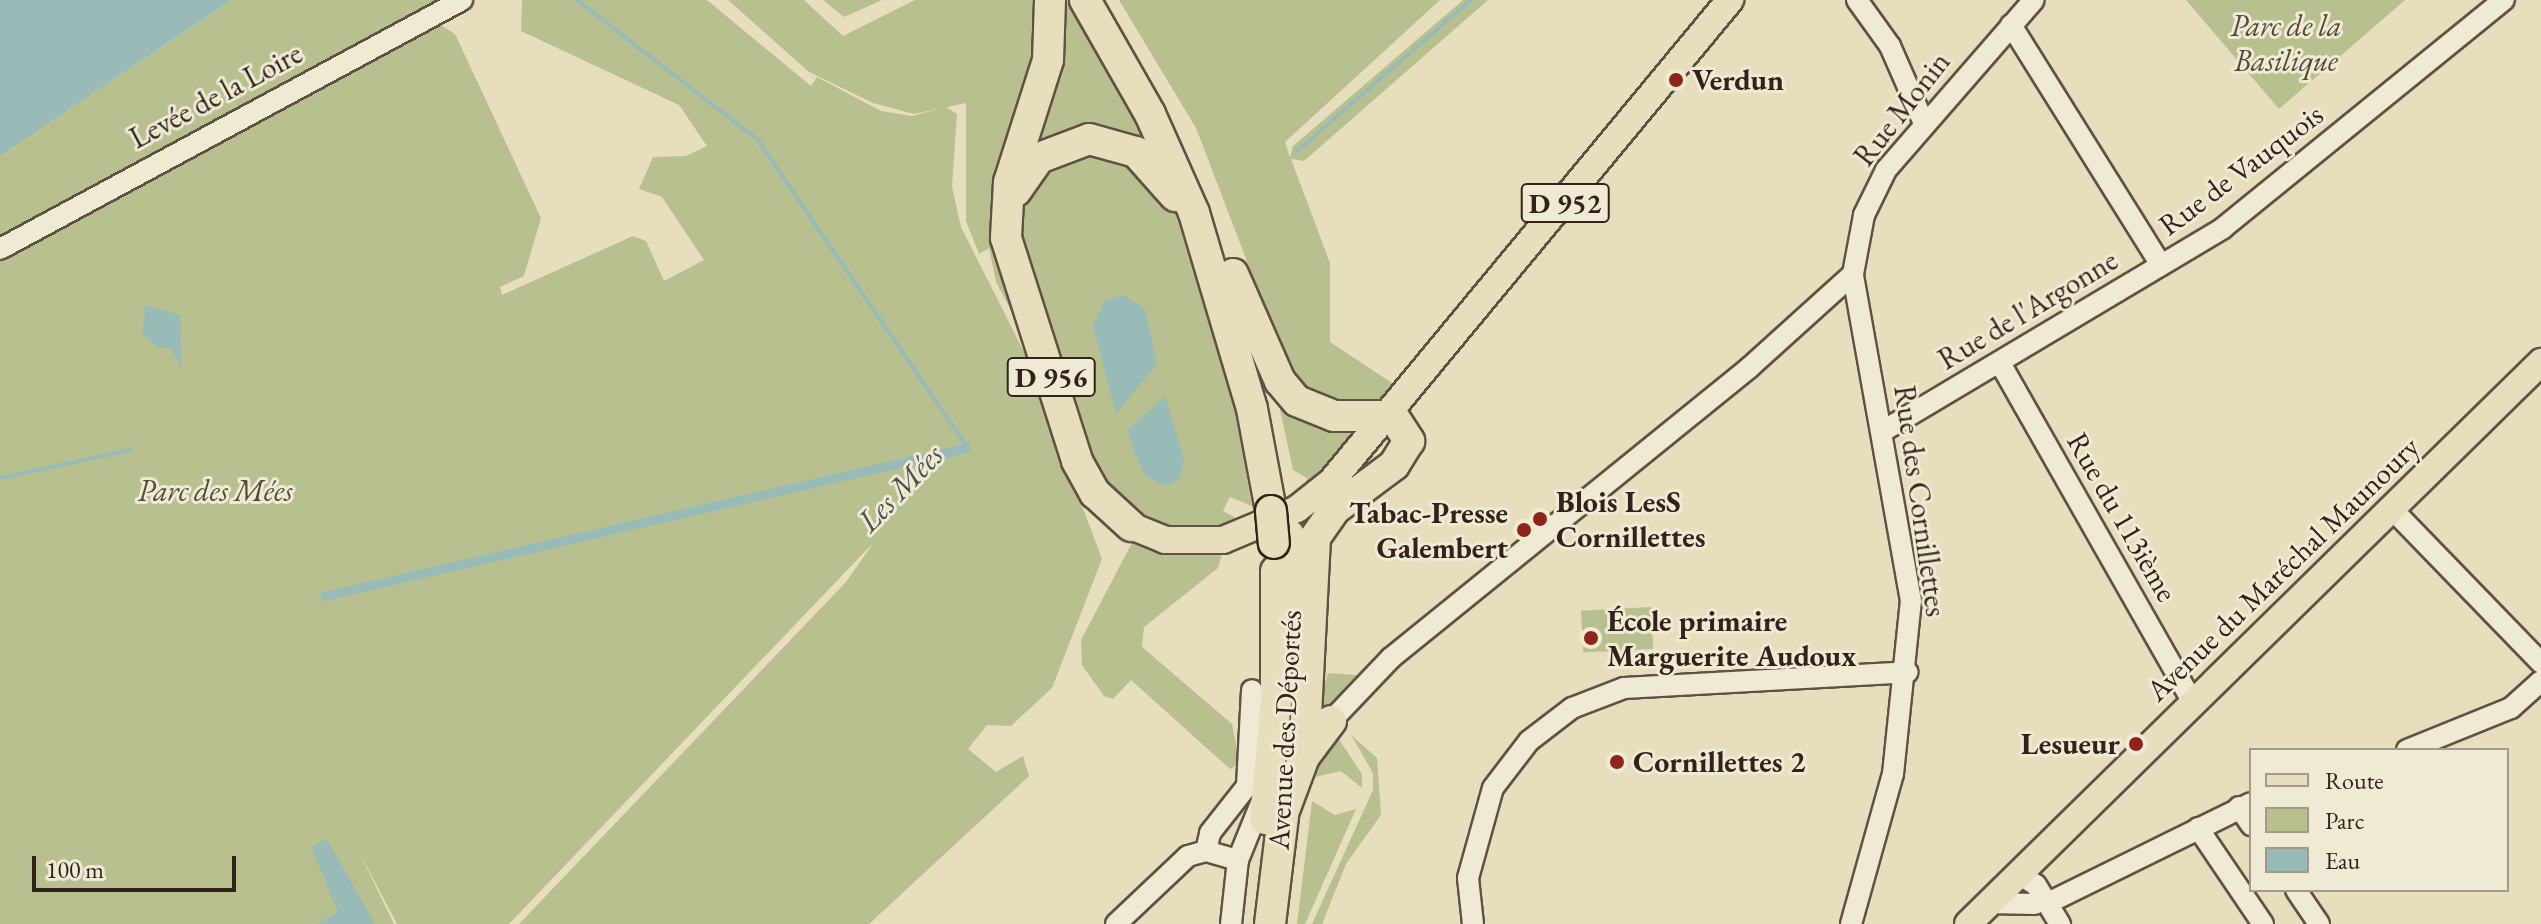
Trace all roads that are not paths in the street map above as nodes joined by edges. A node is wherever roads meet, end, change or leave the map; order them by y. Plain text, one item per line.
1 (462, 0) edge
2 (1050, 0) edge
3 (1085, 0) edge
4 (1103, 0) edge
5 (1730, 0) edge
6 (1857, 0) edge
7 (2034, 0) edge
8 (2504, 0) edge
9 (2011, 25) junction
10 (1923, 121) junction
11 (1006, 210) junction
12 (0, 249) edge
13 (2161, 265) junction
14 (1853, 274) junction
15 (1226, 280) junction
16 (2541, 362) edge
17 (2000, 363) junction
18 (1393, 416) junction
19 (1883, 431) junction
20 (2391, 508) junction
21 (1131, 526) joint
22 (2541, 663) edge
23 (1908, 672) junction
24 (2541, 681) edge
25 (1252, 690) dead end
26 (2192, 701) junction
27 (1319, 717) junction
28 (2412, 748) edge
29 (1279, 773) junction
30 (2245, 805) edge
31 (2198, 828) junction
32 (1206, 851) junction
33 (1238, 860) junction
34 (2019, 874) junction
35 (2297, 892) edge
36 (1989, 903) junction
37 (2041, 904) junction
38 (1116, 924) edge
39 (1231, 924) edge
40 (1252, 924) edge
41 (1270, 924) edge
42 (1473, 924) edge
43 (1851, 924) edge
44 (1968, 924) edge
45 (2047, 924) edge
46 (2060, 924) edge
47 (2263, 924) edge
48 (2319, 924) edge

1 - 12 street, Levée de la Loire
2 - 11 highway, D 956
3 - 15 highway
4 - 15 highway
5 - 18 main road, D 952
6 - 10 street
7 - 9 street, Rue Monin
8 - 13 street, Rue de Vauquois
9 - 10 street, Rue Monin
9 - 13 street
10 - 14 street, Rue Monin
11 - 15 highway
11 - 21 highway, D 956
13 - 17 street, Rue de l'Argonne
14 - 19 street, Rue des Cornillettes
14 - 27 street
15 - 18 highway
15 - 29 highway, Avenue des Déportés
16 - 20 main road, Avenue du Maréchal Maunoury
17 - 19 street, Rue de l'Argonne
17 - 26 street, Rue du 113ième
18 - 21 main road, D 956
18 - 27 highway
19 - 23 street, Rue des Cornillettes
20 - 22 street
20 - 26 main road, Avenue du Maréchal Maunoury
23 - 42 street
23 - 43 street, Rue des Cornillettes
24 - 28 street
25 - 29 street
26 - 34 main road, Avenue du Maréchal Maunoury
27 - 29 highway
29 - 32 street
29 - 33 street, Avenue des Déportés
29 - 40 highway, Avenue des Déportés
29 - 41 highway, Avenue des Déportés
30 - 31 street
31 - 37 street
31 - 47 street
32 - 33 street
32 - 38 street
33 - 39 street, Avenue des Déportés
34 - 36 main road, Avenue du Maréchal Maunoury
34 - 37 street
35 - 48 street
36 - 37 street
36 - 44 main road, Avenue du Maréchal Maunoury
37 - 45 street
37 - 46 street

